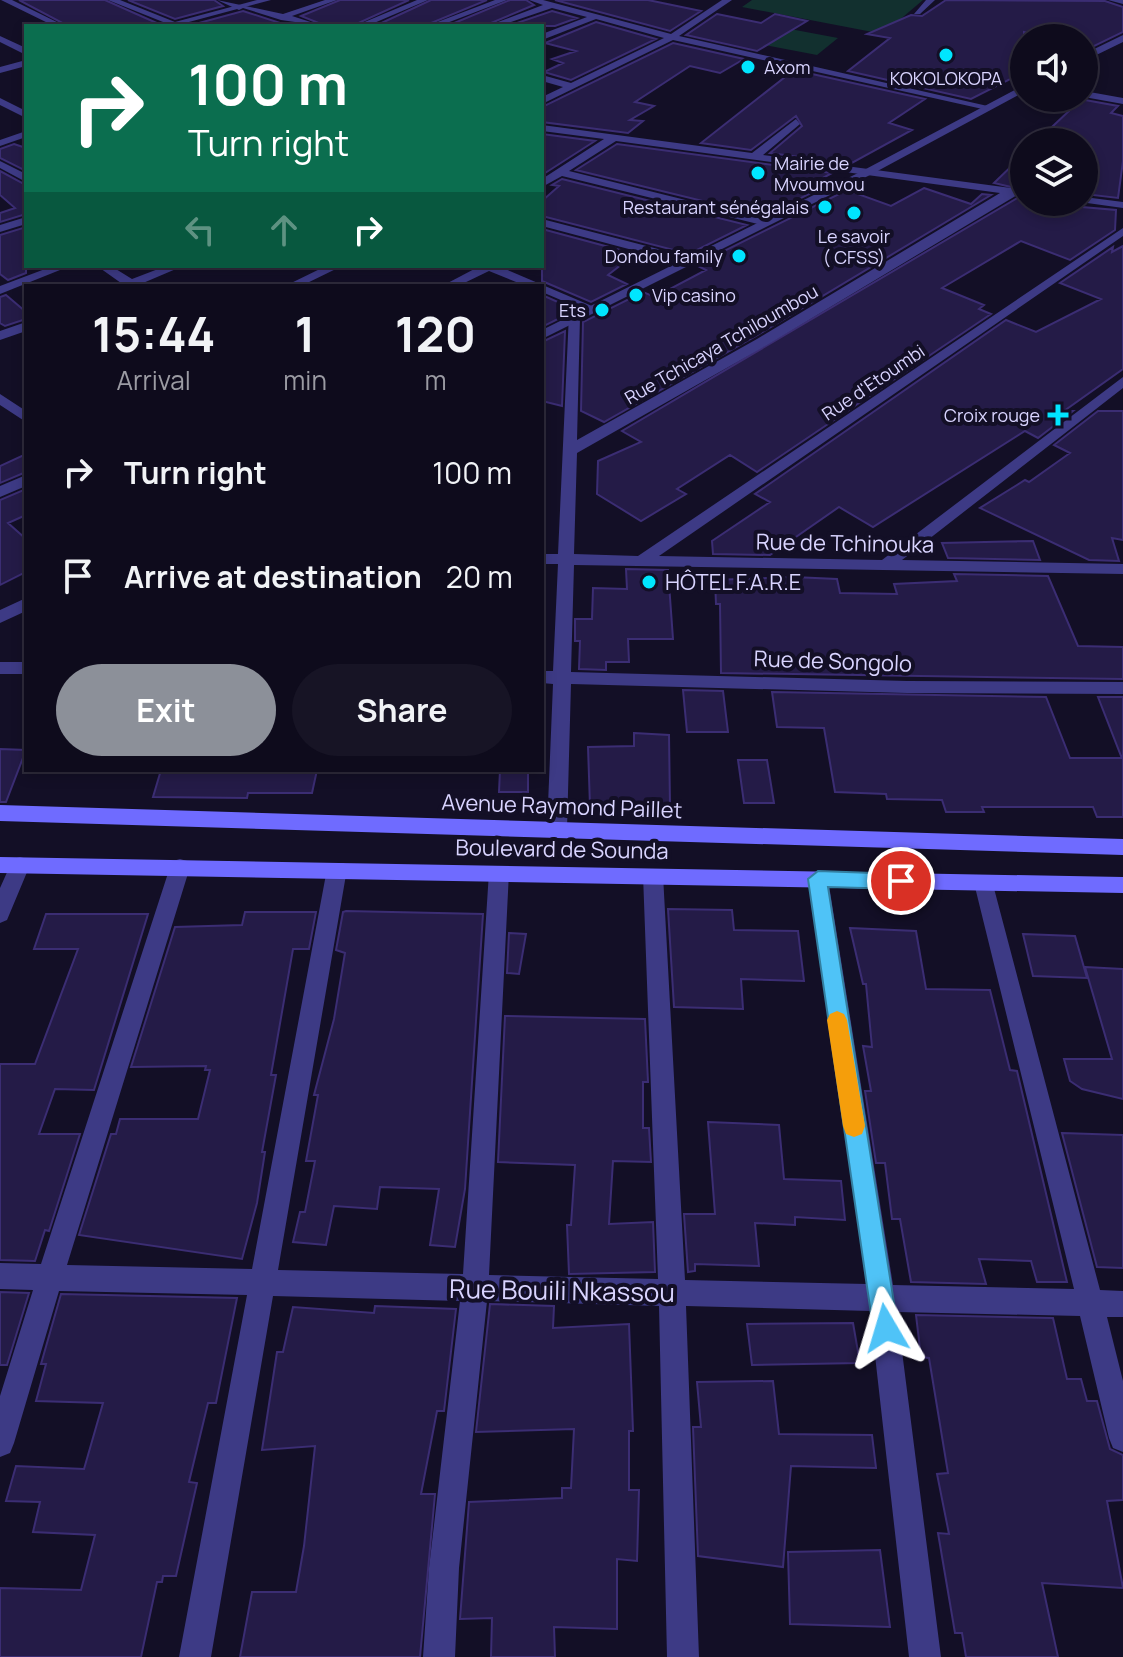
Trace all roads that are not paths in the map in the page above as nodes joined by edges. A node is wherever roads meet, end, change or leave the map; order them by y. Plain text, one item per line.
1 (5, 0) edge
2 (112, 0) edge
3 (221, 0) edge
4 (267, 0) edge
5 (333, 0) edge
6 (424, 0) edge
7 (503, 0) edge
8 (533, 0) edge
9 (565, 0) edge
10 (708, 0) edge
11 (931, 0) edge
12 (1112, 0) edge
13 (1123, 1) edge
14 (725, 2) edge
15 (551, 5) junction
16 (242, 7) junction
17 (917, 12) dead end
18 (281, 17) junction
19 (593, 18) junction
20 (57, 24) edge
21 (171, 24) edge
22 (177, 24) edge
23 (311, 24) edge
24 (364, 24) edge
25 (437, 24) edge
26 (497, 24) edge
27 (544, 36) edge
28 (672, 37) junction
29 (1123, 38) edge
30 (0, 39) edge
31 (24, 51) edge
32 (1098, 51) edge
33 (24, 64) edge
34 (0, 70) edge
35 (544, 79) edge
36 (574, 87) junction
37 (1010, 95) edge
38 (1098, 97) edge
39 (544, 100) edge
40 (0, 101) edge
41 (1123, 101) edge
42 (987, 107) junction
43 (24, 114) edge
44 (796, 122) dead end
45 (544, 128) edge
46 (24, 135) edge
47 (615, 137) junction
48 (0, 143) edge
49 (756, 155) junction
50 (0, 164) edge
51 (560, 172) junction
52 (868, 172) junction
53 (24, 178) edge
54 (544, 183) edge
55 (1010, 191) edge
56 (1010, 196) edge
57 (1098, 202) edge
58 (1123, 205) edge
59 (24, 221) edge
60 (544, 223) edge
61 (766, 223) junction
62 (0, 229) edge
63 (1123, 231) edge
64 (689, 261) junction
65 (59, 268) edge
66 (106, 268) edge
67 (172, 268) edge
68 (332, 268) edge
69 (484, 268) edge
70 (493, 268) edge
71 (153, 276) junction
72 (127, 284) edge
73 (131, 284) edge
74 (167, 284) edge
75 (296, 284) edge
76 (452, 284) edge
77 (533, 284) edge
78 (544, 289) edge
79 (0, 290) edge
80 (593, 309) junction
81 (574, 317) junction
82 (24, 327) edge
83 (544, 334) edge
84 (0, 336) edge
85 (1123, 381) edge
86 (24, 399) edge
87 (3, 404) edge
88 (24, 417) edge
89 (569, 451) junction
90 (24, 481) edge
91 (0, 492) edge
92 (544, 559) edge
93 (565, 560) junction
94 (641, 561) junction
95 (884, 566) junction
96 (1123, 569) edge
97 (24, 605) edge
98 (0, 617) edge
99 (0, 668) edge
100 (24, 668) edge
101 (544, 677) edge
102 (563, 678) junction
103 (1123, 688) edge
104 (0, 813) edge
105 (557, 829) junction
106 (1123, 847) edge
107 (10, 865) edge
108 (180, 867) junction
109 (337, 869) junction
110 (499, 872) junction
111 (653, 875) junction
112 (818, 879) junction
113 (984, 883) junction
114 (1123, 885) edge
115 (0, 914) edge
116 (0, 1276) edge
117 (48, 1277) junction
118 (263, 1283) junction
119 (475, 1288) junction
120 (672, 1293) junction
121 (882, 1298) junction
122 (1089, 1303) junction
123 (1123, 1304) edge
124 (1123, 1438) edge
125 (0, 1443) edge
126 (195, 1657) edge
127 (439, 1657) edge
128 (683, 1657) edge
129 (925, 1657) edge

1 - 20 street
2 - 21 street
3 - 16 street
4 - 16 street
5 - 18 street
6 - 24 street
7 - 25 street
8 - 15 street
9 - 15 street
10 - 14 street
11 - 17 street
12 - 13 street
14 - 28 street
15 - 19 street
15 - 26 street
16 - 18 street
16 - 22 street
18 - 23 street
19 - 27 street
19 - 28 street
28 - 36 street
28 - 42 street
29 - 32 street
30 - 31 street
33 - 34 street
35 - 36 street
36 - 39 street
37 - 42 street
38 - 41 street
40 - 43 street
42 - 52 street
44 - 49 street
45 - 47 street
46 - 48 street
47 - 49 street
47 - 51 street
49 - 52 street
50 - 53 street
51 - 54 street
51 - 61 street
52 - 55 street
52 - 61 street
56 - 89 street, Rue Tchicaya Tchiloumbou
57 - 58 street
59 - 62 street
60 - 64 street
61 - 64 street
63 - 94 street, Rue d'Etoumbi
64 - 80 street
65 - 79 street
66 - 72 street
67 - 71 street
68 - 75 street
69 - 76 street
70 - 77 street
71 - 73 street
71 - 74 street
78 - 80 street
80 - 81 street
81 - 83 street
81 - 89 street
82 - 84 street
85 - 95 street
86 - 87 street
87 - 88 street
89 - 93 street
90 - 91 street
92 - 93 street, Rue de Tchinouka
93 - 94 street, Rue de Tchinouka
93 - 102 street
94 - 95 street, Rue de Tchinouka
95 - 96 street, Rue de Tchinouka
97 - 98 street
99 - 100 street
101 - 102 street, Rue de Songolo
102 - 103 street, Rue de Songolo
102 - 105 street
104 - 105 main road, Avenue Raymond Paillet
105 - 106 main road, Avenue Raymond Paillet
107 - 108 main road, Boulevard de Sounda
107 - 115 street
108 - 109 main road, Boulevard de Sounda
108 - 117 street
109 - 110 main road, Boulevard de Sounda
109 - 118 street
110 - 111 main road, Boulevard de Sounda
110 - 119 street
111 - 112 main road, Boulevard de Sounda
111 - 120 street
112 - 113 main road, Boulevard de Sounda
112 - 121 street
113 - 114 main road, Boulevard de Sounda
113 - 122 street
116 - 117 street, Rue Bouili Nkassou
117 - 118 street, Rue Bouili Nkassou
117 - 125 street
118 - 119 street, Rue Bouili Nkassou
118 - 126 street
119 - 120 street, Rue Bouili Nkassou
119 - 127 street
120 - 121 street, Rue Bouili Nkassou
120 - 128 street
121 - 122 street, Rue Bouili Nkassou
121 - 129 street
122 - 123 street, Rue Bouili Nkassou
122 - 124 street

